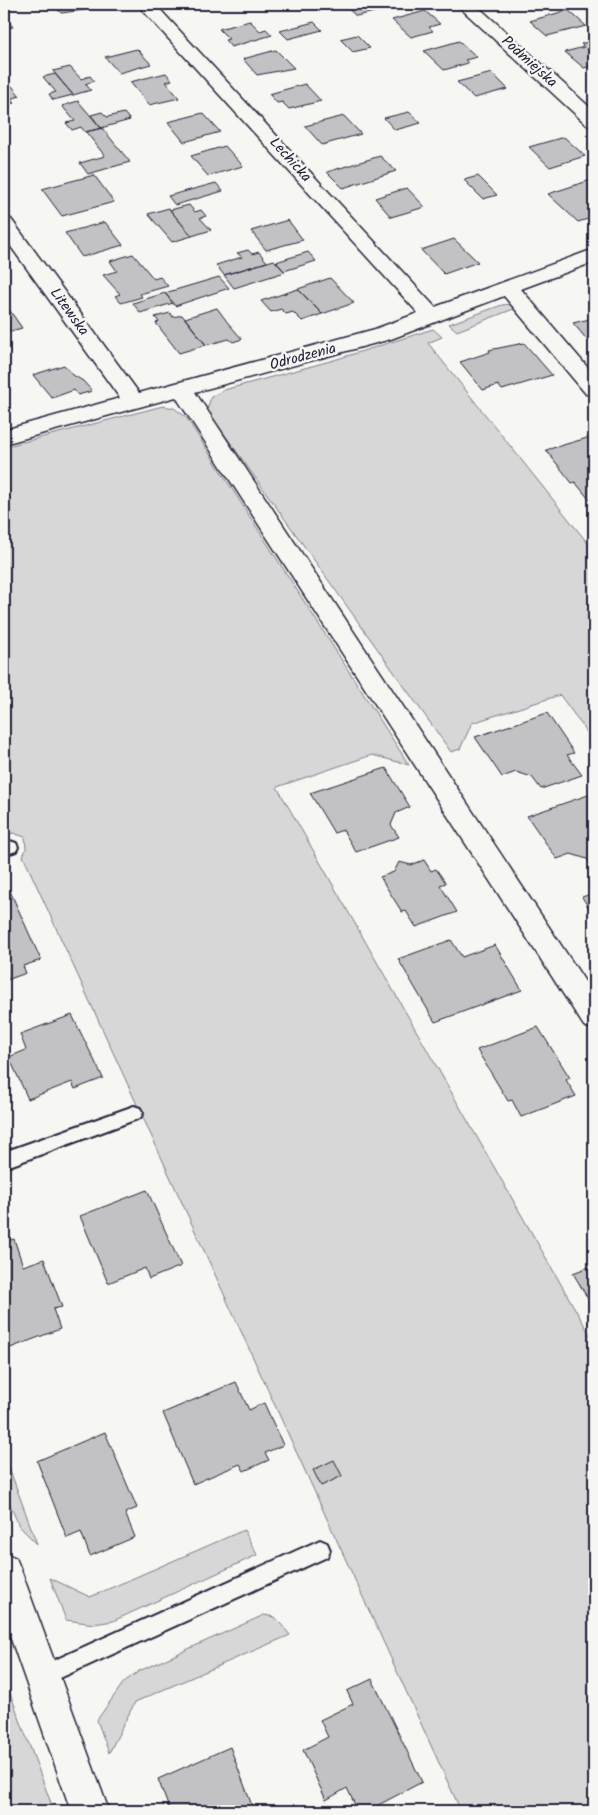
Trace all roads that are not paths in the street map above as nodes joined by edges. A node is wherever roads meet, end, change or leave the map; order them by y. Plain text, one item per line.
1 (146, 4) edge
2 (465, 4) edge
3 (594, 121) edge
4 (4, 223) edge
5 (594, 255) edge
6 (508, 288) junction
7 (433, 317) junction
8 (182, 389) junction
9 (594, 389) edge
10 (134, 402) junction
11 (4, 437) edge
12 (594, 1018) edge
13 (134, 1113) dead end
14 (4, 1160) edge
15 (320, 1550) dead end
16 (4, 1570) edge
17 (42, 1676) junction
18 (90, 1811) edge

1 - 7 street, Lechicka
2 - 3 street, Podmiejska
4 - 10 street, Litewska
5 - 6 street, Odrodzenia
6 - 7 street, Odrodzenia
6 - 9 street
7 - 8 street, Odrodzenia
8 - 10 street, Odrodzenia
8 - 12 street
10 - 11 street, Odrodzenia
13 - 14 lane
15 - 17 lane
16 - 17 street
17 - 18 street

